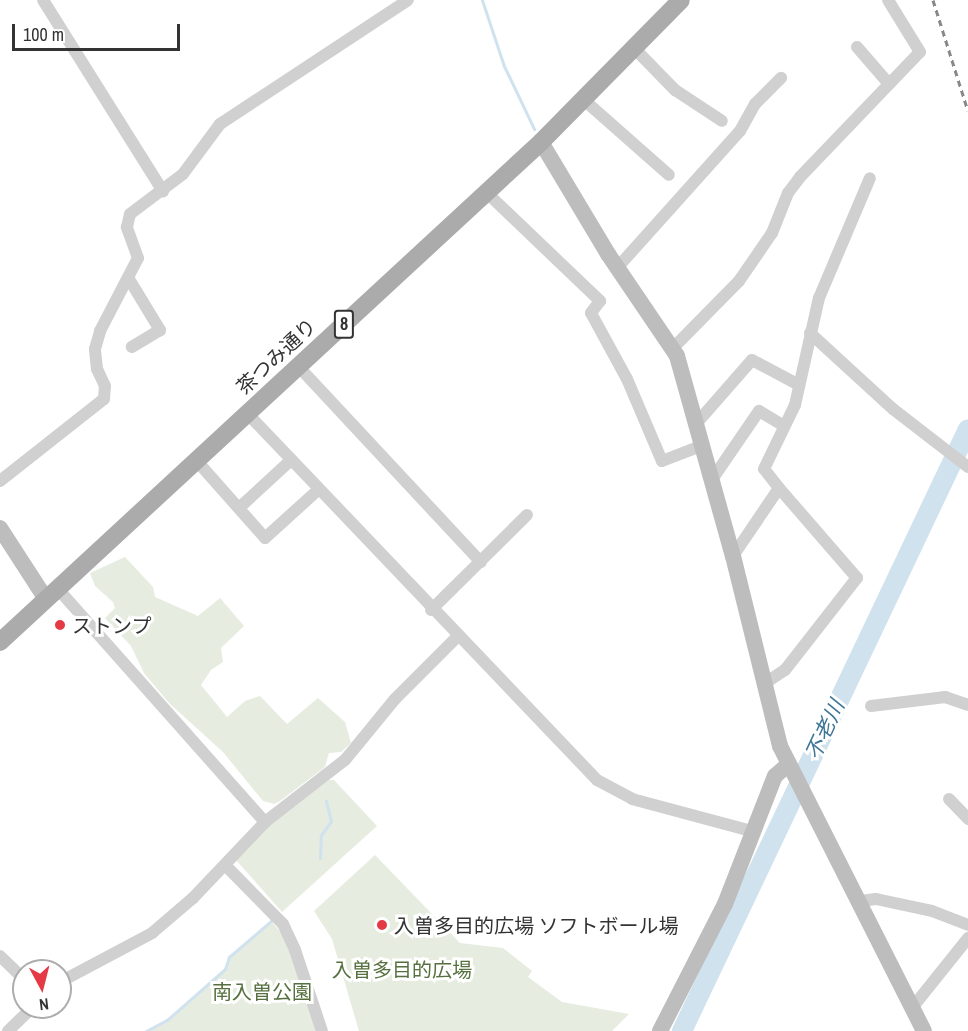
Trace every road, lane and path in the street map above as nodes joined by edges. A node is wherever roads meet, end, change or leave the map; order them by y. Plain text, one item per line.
1 (44, 0) edge
2 (408, 0) edge
3 (681, 0) edge
4 (888, 0) edge
5 (857, 47) dead end
6 (634, 48) junction
7 (781, 78) dead end
8 (889, 84) junction
9 (584, 100) junction
10 (722, 121) dead end
11 (541, 142) junction
12 (669, 175) dead end
13 (870, 177) dead end
14 (164, 191) junction
15 (486, 192) junction
16 (617, 268) junction
17 (129, 279) junction
18 (810, 333) junction
19 (132, 347) dead end
20 (673, 348) junction
21 (298, 366) junction
22 (799, 385) junction
23 (248, 413) junction
24 (695, 425) junction
25 (784, 426) junction
26 (700, 446) junction
27 (196, 460) junction
28 (291, 460) junction
29 (963, 463) edge
30 (0, 481) edge
31 (711, 481) junction
32 (779, 488) junction
33 (318, 490) junction
34 (239, 508) junction
35 (527, 515) dead end
36 (0, 528) edge
37 (733, 556) junction
38 (481, 562) junction
39 (52, 594) junction
40 (431, 610) junction
41 (457, 637) junction
42 (0, 642) edge
43 (764, 684) junction
44 (968, 705) edge
45 (871, 706) dead end
46 (791, 768) junction
47 (949, 799) dead end
48 (968, 819) edge
49 (265, 822) junction
50 (755, 832) junction
51 (225, 865) junction
52 (860, 901) junction
53 (968, 925) edge
54 (968, 938) edge
55 (0, 956) edge
56 (12, 968) edge
57 (72, 975) edge
58 (912, 1008) junction
59 (20, 1019) edge
60 (8, 1031) edge
61 (322, 1031) edge
62 (660, 1031) edge
63 (924, 1031) edge

1 - 14 street
2 - 14 street
3 - 6 main road, 茶つみ通り / 8
4 - 8 street
5 - 8 street
6 - 9 main road, 茶つみ通り / 8
6 - 10 street
7 - 16 street
8 - 20 street
9 - 11 main road, 茶つみ通り / 8
9 - 12 street
11 - 15 main road, 茶つみ通り / 8
11 - 16 street
13 - 18 street
14 - 17 street
15 - 21 main road, 茶つみ通り / 8
15 - 26 street
16 - 20 street
17 - 19 street
17 - 30 street
18 - 22 street
18 - 29 street
20 - 24 street
21 - 23 main road, 茶つみ通り / 8
21 - 38 street
22 - 24 street
22 - 25 street
23 - 27 main road, 茶つみ通り / 8
23 - 28 street
24 - 26 street
25 - 31 street
25 - 32 street
26 - 31 street
27 - 34 street
27 - 39 main road, 茶つみ通り / 8
28 - 33 street
28 - 34 street
31 - 37 street
32 - 37 street
32 - 43 street
33 - 34 street
33 - 40 street
35 - 38 street
36 - 39 street
37 - 43 street
38 - 40 street
39 - 42 main road, 茶つみ通り / 8
39 - 49 street
40 - 41 street
41 - 49 street
41 - 50 street
43 - 46 street
44 - 45 street
46 - 50 street
46 - 52 street
47 - 48 street
49 - 51 street
50 - 62 street
51 - 57 street
51 - 61 street
52 - 53 street
52 - 58 street
54 - 58 street
55 - 56 street
58 - 63 street
59 - 60 street

